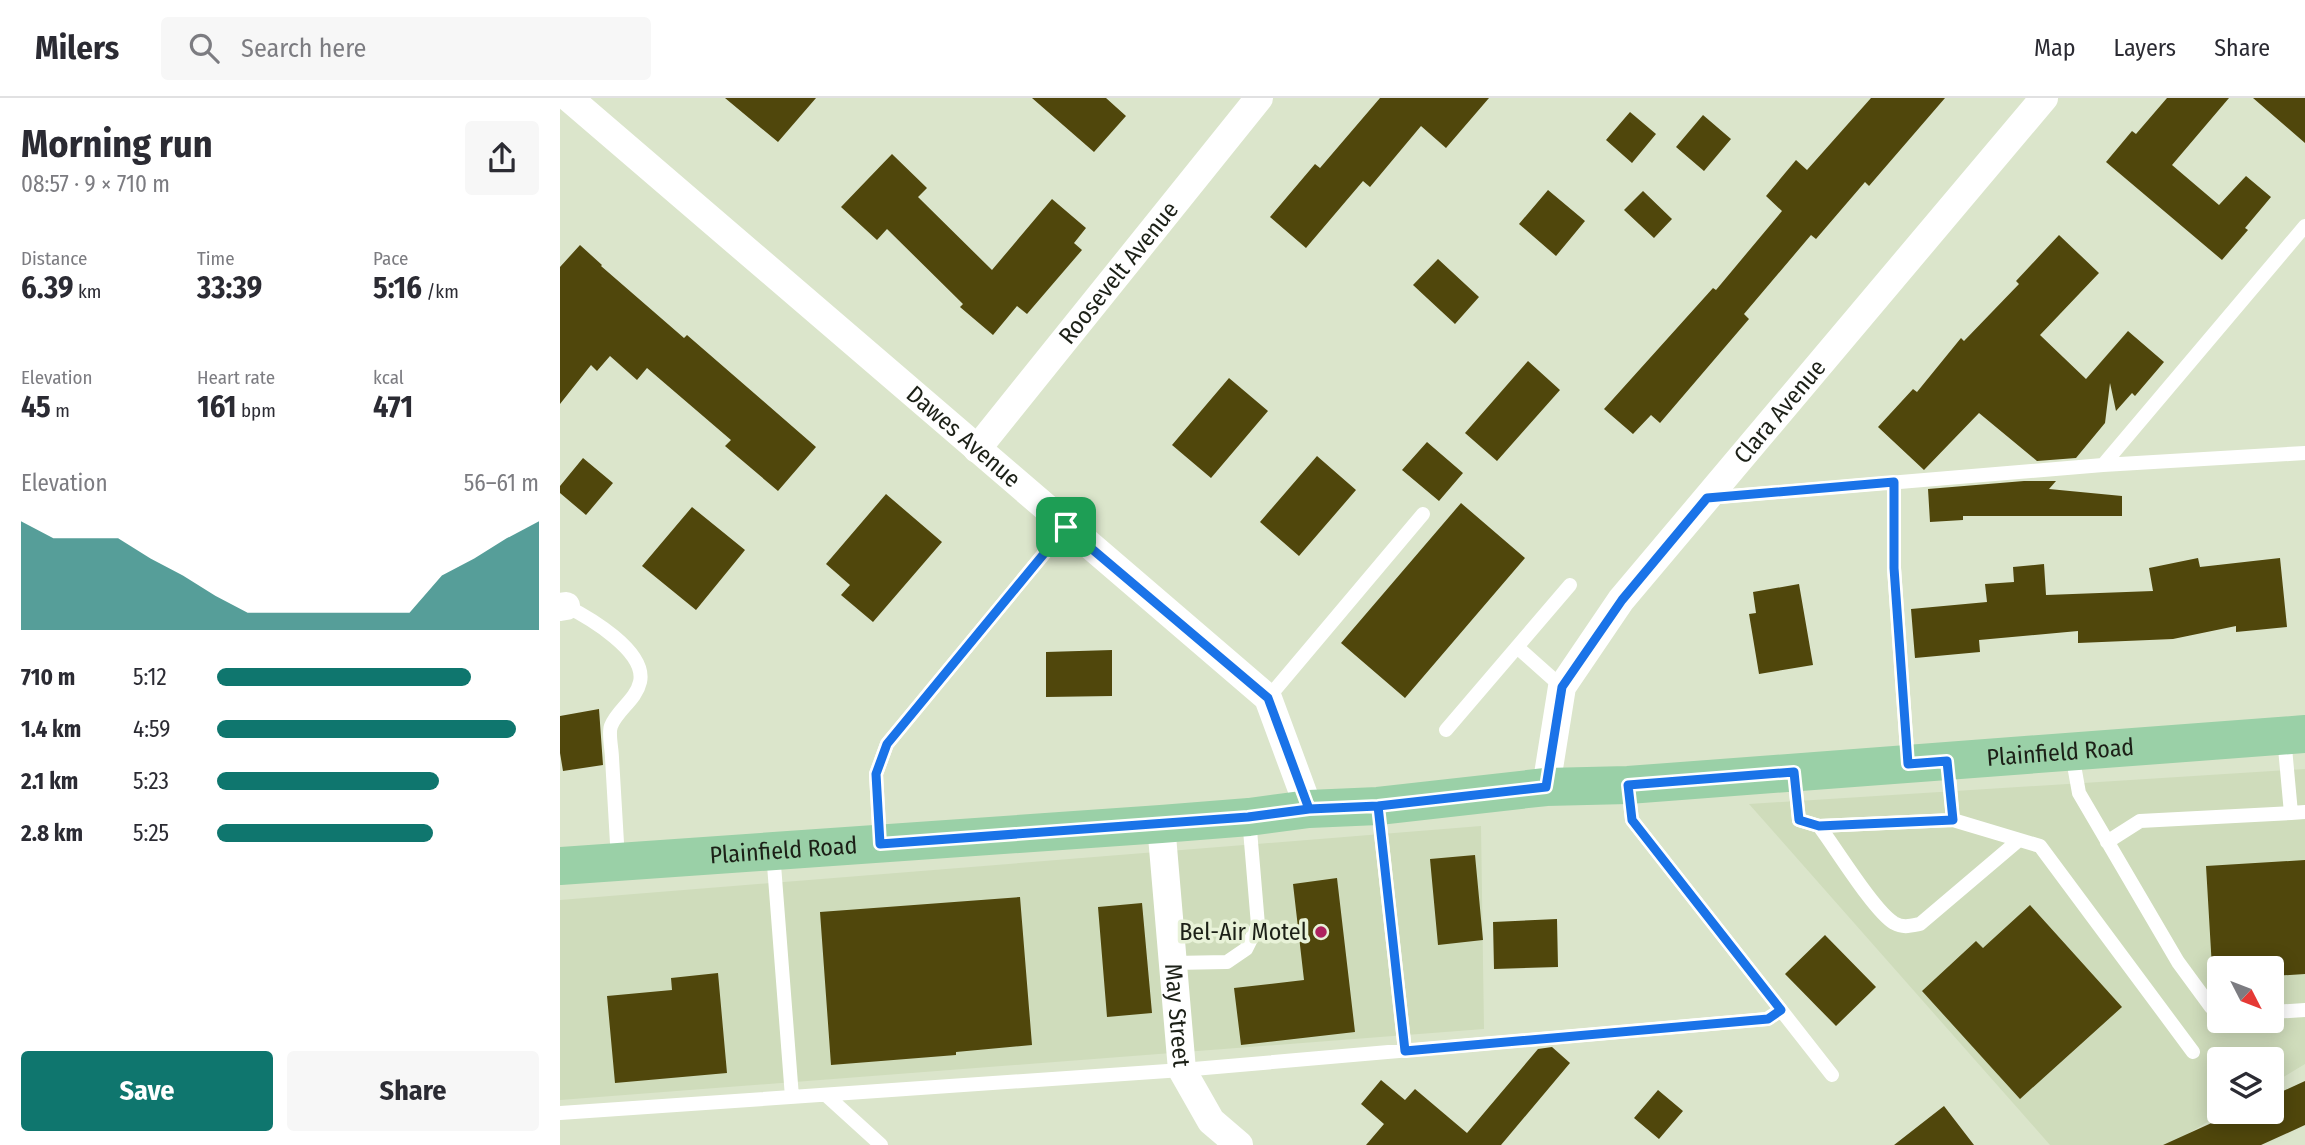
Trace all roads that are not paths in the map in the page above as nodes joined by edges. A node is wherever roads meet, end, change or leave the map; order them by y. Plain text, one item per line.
1 (569, 98) edge
2 (1259, 98) edge
3 (2044, 98) edge
4 (2305, 226) edge
5 (977, 449) junction
6 (2305, 453) edge
7 (2103, 465) junction
8 (1894, 482) junction
9 (1707, 498) junction
10 (1423, 514) dead end
11 (1066, 527) junction
12 (1570, 585) dead end
13 (563, 607) edge
14 (1517, 647) junction
15 (1562, 687) junction
16 (1268, 698) junction
17 (1446, 730) dead end
18 (2294, 735) edge
19 (2072, 751) junction
20 (1947, 761) junction
21 (1908, 764) junction
22 (1794, 772) junction
23 (1628, 785) junction
24 (1546, 787) junction
25 (1378, 806) junction
26 (1309, 809) junction
27 (2298, 812) edge
28 (1248, 817) junction
29 (1953, 820) junction
30 (1161, 824) junction
31 (1819, 826) junction
32 (2019, 840) junction
33 (2107, 842) junction
34 (880, 844) junction
35 (773, 851) junction
36 (618, 862) junction
37 (560, 866) edge
38 (1173, 963) junction
39 (2207, 1002) edge
40 (1781, 1010) junction
41 (2305, 1010) edge
42 (2284, 1011) edge
43 (1405, 1051) junction
44 (2193, 1052) dead end
45 (1182, 1070) junction
46 (1832, 1075) dead end
47 (826, 1095) junction
48 (792, 1097) junction
49 (560, 1113) edge
50 (881, 1145) edge
51 (1239, 1145) edge

1 - 5 street, Dawes Avenue
2 - 5 street, Roosevelt Avenue
3 - 9 street, Clara Avenue
4 - 7 lane
5 - 11 street, Dawes Avenue
6 - 7 lane
7 - 8 lane
8 - 9 lane
8 - 21 lane
9 - 15 street, Clara Avenue
10 - 16 lane
11 - 16 street, Dawes Avenue
11 - 34 lane
12 - 14 lane
13 - 36 lane
14 - 15 lane
14 - 17 lane
15 - 24 street, Clara Avenue
16 - 26 street, Dawes Avenue
18 - 19 main road, Plainfield Road
18 - 27 lane
19 - 20 main road, Plainfield Road
19 - 33 lane
20 - 21 main road, Plainfield Road
20 - 29 lane
21 - 22 main road, Plainfield Road
22 - 23 main road, Plainfield Road
22 - 31 lane
23 - 24 main road, Plainfield Road
23 - 40 lane
24 - 25 main road, Plainfield Road
25 - 26 main road, Plainfield Road
25 - 43 lane
26 - 28 main road, Plainfield Road
27 - 33 lane
28 - 30 main road, Plainfield Road
28 - 38 lane
29 - 31 lane
29 - 32 lane
30 - 34 main road, Plainfield Road
30 - 38 street, May Street
31 - 32 lane
32 - 44 lane
33 - 39 lane
34 - 35 main road, Plainfield Road
35 - 36 main road, Plainfield Road
35 - 48 lane
36 - 37 main road, Plainfield Road
38 - 45 street, May Street
40 - 43 lane
40 - 46 lane
41 - 42 lane
43 - 45 lane
45 - 47 lane
45 - 51 street, May Street
47 - 48 lane
47 - 50 lane
48 - 49 lane

